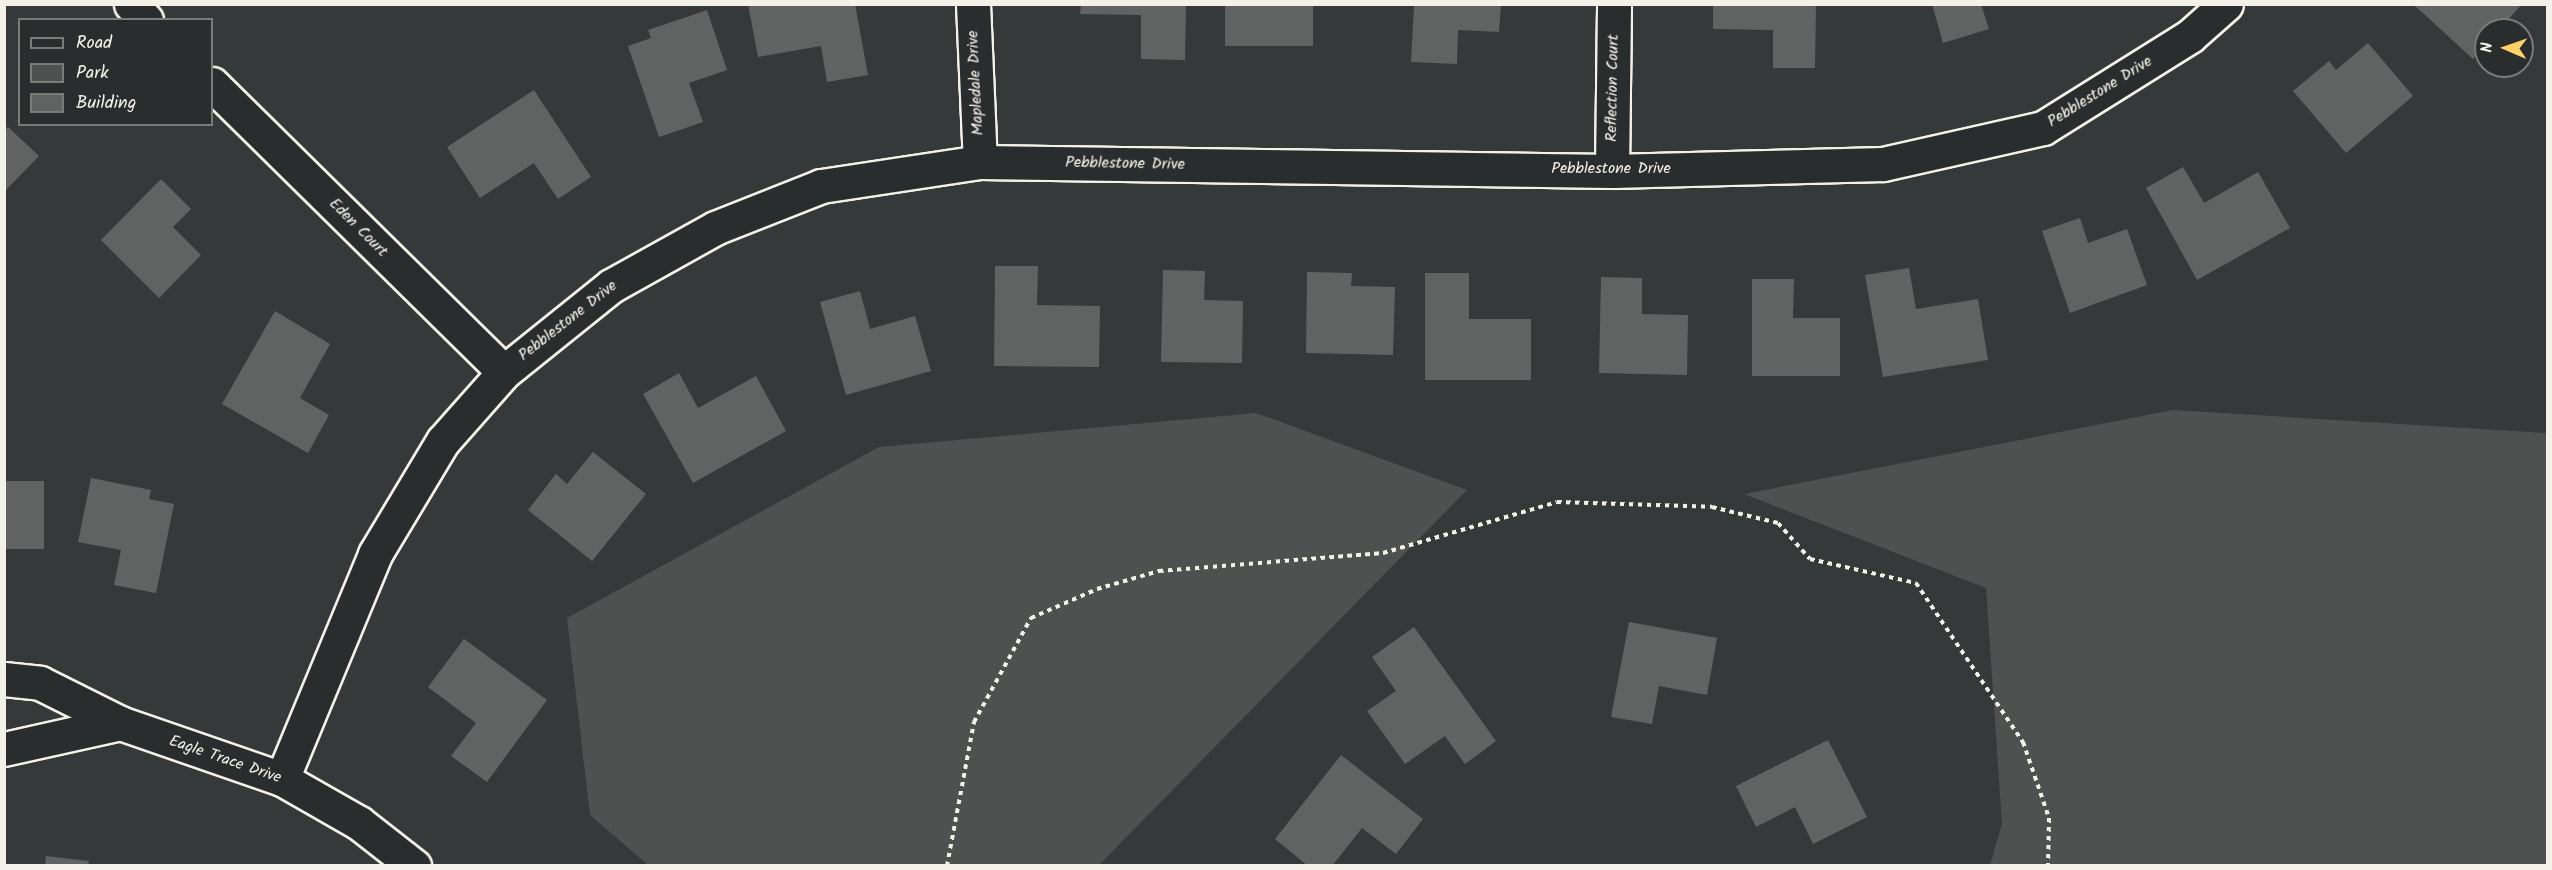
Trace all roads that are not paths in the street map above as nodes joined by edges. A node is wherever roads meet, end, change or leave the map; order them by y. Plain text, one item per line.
1 (131, 4) edge
2 (973, 4) edge
3 (1614, 4) edge
4 (2226, 4) edge
5 (144, 18) edge
6 (213, 85) edge
7 (980, 162) junction
8 (1612, 171) junction
9 (504, 372) junction
10 (4, 679) edge
11 (120, 723) junction
12 (4, 749) edge
13 (282, 779) junction
14 (414, 866) edge

1 - 5 street
2 - 7 street, Mapledale Drive
3 - 8 street, Reflection Court
4 - 8 street, Pebblestone Drive
6 - 9 street, Eden Court
7 - 8 street, Pebblestone Drive
7 - 9 street, Pebblestone Drive
9 - 13 street, Pebblestone Drive
10 - 11 street, Eagle Trace Drive
11 - 12 street
11 - 13 street, Eagle Trace Drive
13 - 14 street, Eagle Trace Drive

